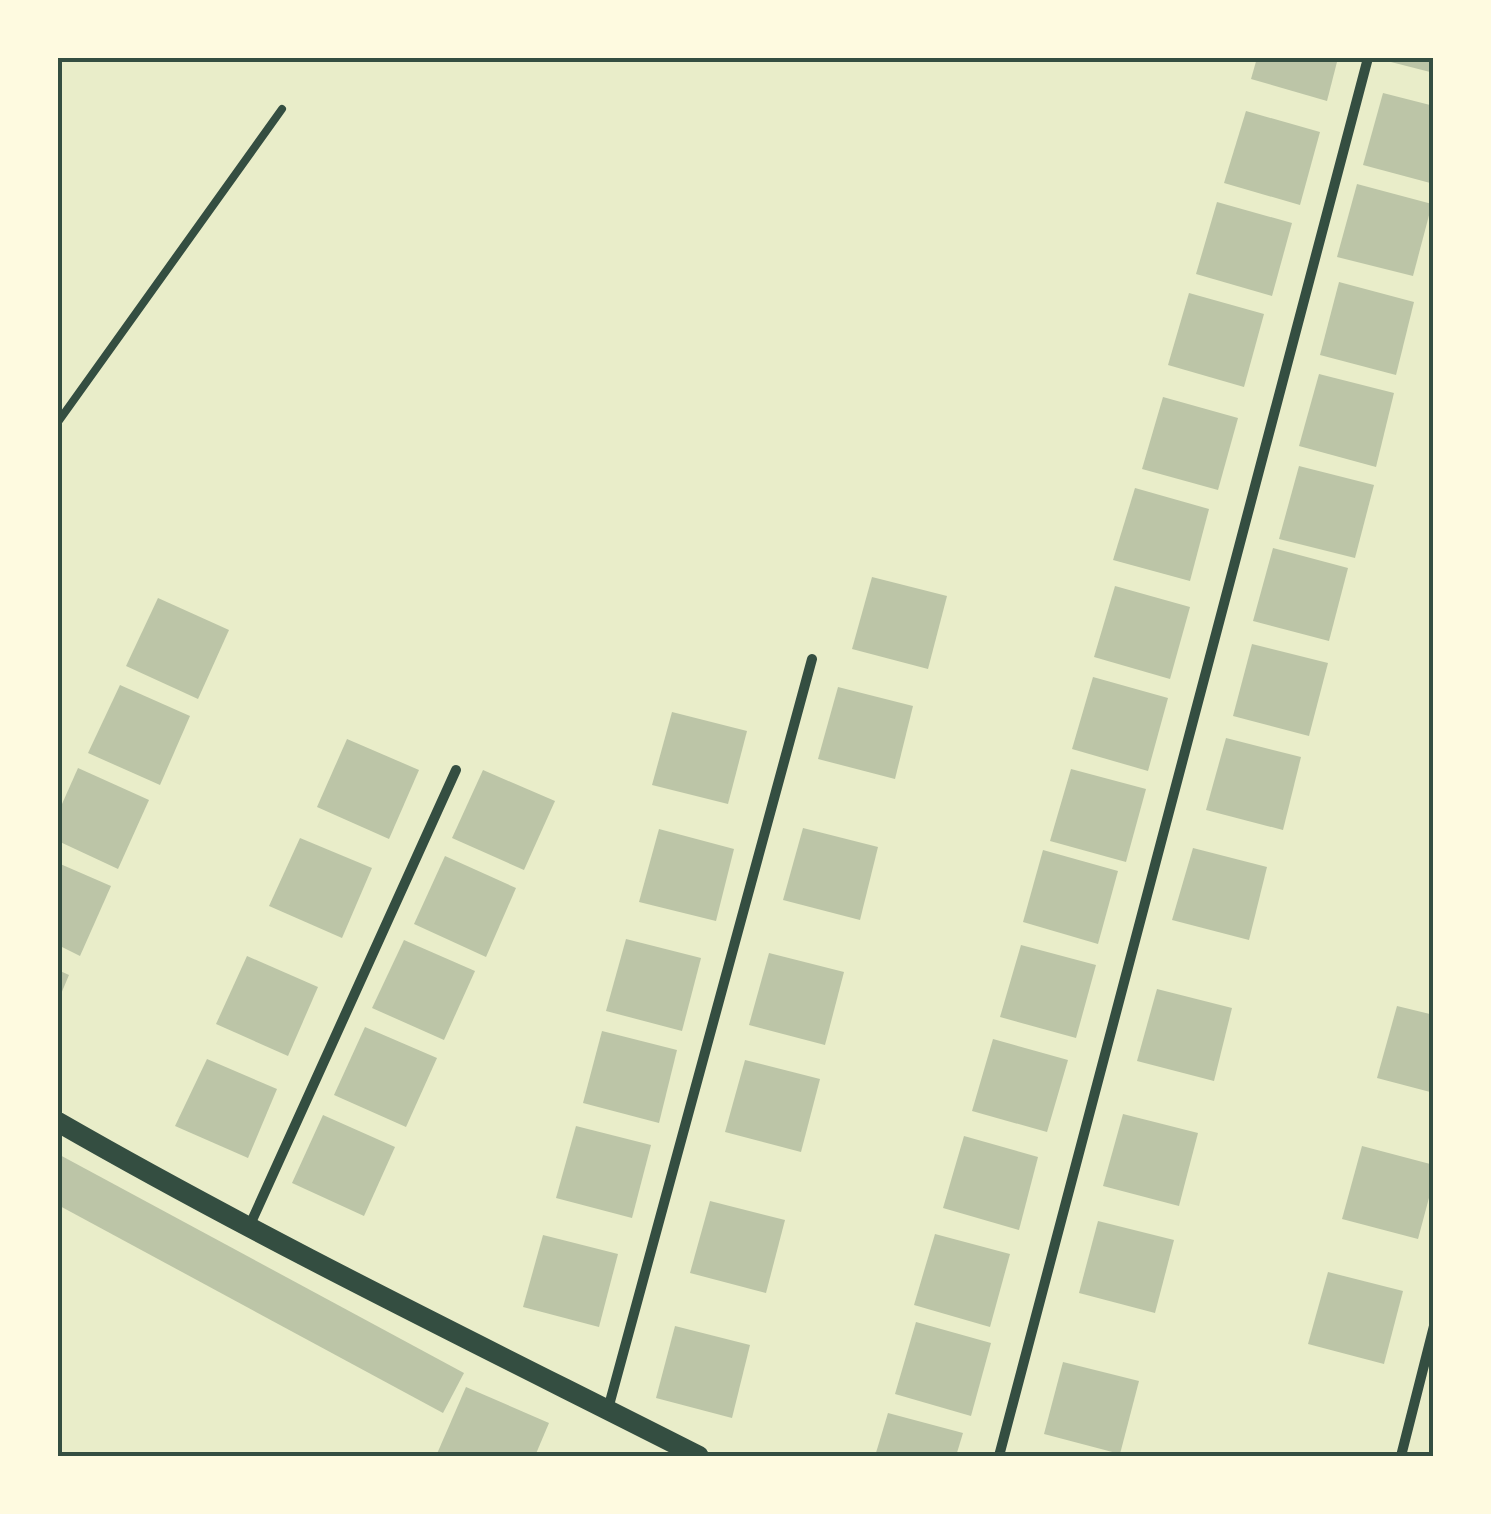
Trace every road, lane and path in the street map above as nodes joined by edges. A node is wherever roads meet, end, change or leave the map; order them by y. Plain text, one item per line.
1 (1368, 58) edge
2 (282, 109) dead end
3 (58, 422) edge
4 (812, 660) dead end
5 (456, 770) dead end
6 (58, 1122) edge
7 (248, 1228) junction
8 (1434, 1326) edge
9 (608, 1410) junction
10 (699, 1456) edge
11 (1000, 1456) edge
12 (1401, 1456) edge

1 - 11 street
2 - 3 lane
4 - 9 street
5 - 7 street
6 - 7 main road
7 - 9 main road
8 - 12 street
9 - 10 main road

